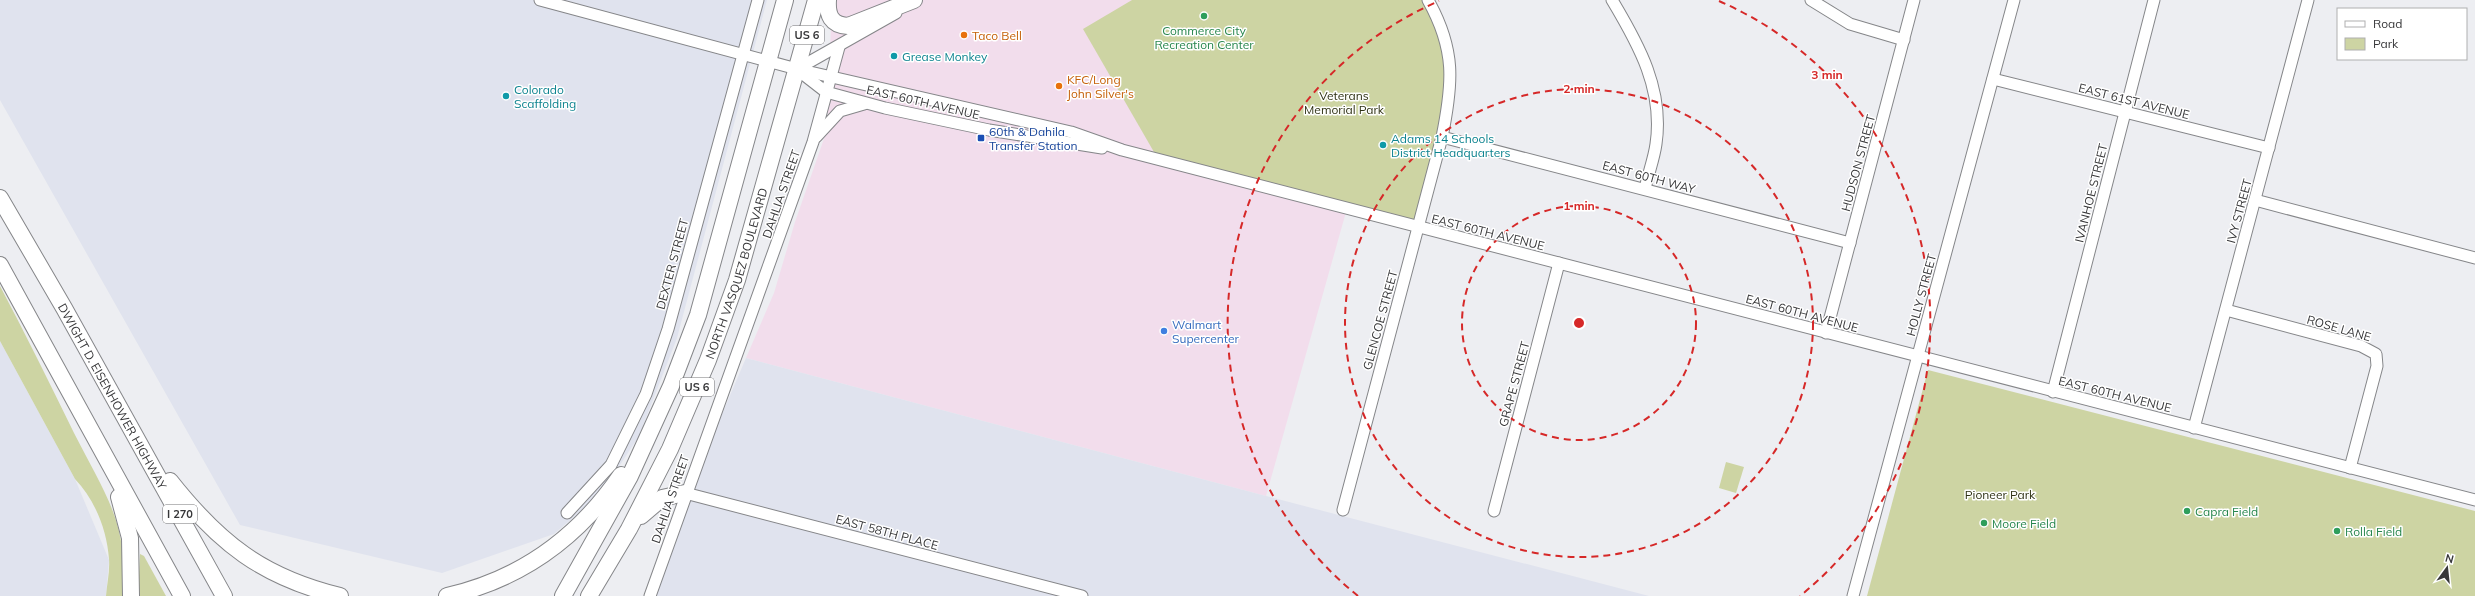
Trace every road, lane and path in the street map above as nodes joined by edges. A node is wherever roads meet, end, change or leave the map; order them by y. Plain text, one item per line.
1 (540, 0) edge
2 (758, 0) edge
3 (785, 0) edge
4 (816, 0) edge
5 (828, 0) edge
6 (914, 0) edge
7 (919, 0) edge
8 (1428, 0) edge
9 (1612, 0) edge
10 (1811, 0) edge
11 (1914, 0) edge
12 (2014, 0) edge
13 (2154, 0) edge
14 (2308, 0) edge
15 (1904, 40) junction
16 (839, 47) junction
17 (742, 55) junction
18 (767, 61) junction
19 (797, 69) junction
20 (831, 77) junction
21 (1993, 79) junction
22 (826, 92) junction
23 (869, 103) junction
24 (2125, 112) junction
25 (1442, 137) junction
26 (813, 142) junction
27 (2269, 148) junction
28 (1122, 150) junction
29 (1645, 189) junction
30 (2255, 200) junction
31 (3, 203) edge
32 (1418, 227) junction
33 (1850, 243) junction
34 (2475, 258) edge
35 (1559, 263) junction
36 (0, 265) edge
37 (2226, 310) junction
38 (1826, 333) junction
39 (1917, 358) junction
40 (2053, 392) junction
41 (659, 412) junction
42 (2194, 428) junction
43 (134, 433) junction
44 (104, 454) junction
45 (2350, 468) junction
46 (685, 493) junction
47 (2475, 500) edge
48 (1342, 510) dead end
49 (1494, 511) dead end
50 (567, 513) dead end
51 (624, 538) junction
52 (593, 592) edge
53 (131, 596) edge
54 (182, 596) edge
55 (224, 596) edge
56 (340, 596) edge
57 (447, 596) edge
58 (564, 596) edge
59 (650, 596) edge
60 (1082, 596) edge
61 (1853, 596) edge

1 - 17 street, EAST 60TH AVENUE
2 - 17 street, DEXTER STREET
3 - 18 highway, NORTH VASQUEZ BOULEVARD / US 6
4 - 19 highway, NORTH VASQUEZ BOULEVARD / US 6
5 - 6 highway
7 - 16 street
8 - 25 street, GLENCOE STREET
9 - 29 street
10 - 15 street
11 - 15 street, HUDSON STREET
12 - 21 street, HOLLY STREET
13 - 24 street, IVANHOE STREET
14 - 27 street, IVY STREET
15 - 33 street, HUDSON STREET
16 - 19 street
16 - 20 street, DAHLIA STREET
17 - 18 street, EAST 60TH AVENUE
17 - 50 street, DEXTER STREET
18 - 19 street, EAST 60TH AVENUE
18 - 41 highway, NORTH VASQUEZ BOULEVARD / US 6
19 - 20 street, EAST 60TH AVENUE
19 - 22 street, EAST 60TH AVENUE
19 - 51 highway, NORTH VASQUEZ BOULEVARD / US 6
20 - 22 street, DAHLIA STREET
20 - 28 street, EAST 60TH AVENUE
21 - 24 street, EAST 61ST AVENUE
21 - 39 street, HOLLY STREET
22 - 23 street, EAST 60TH AVENUE
22 - 26 street, DAHLIA STREET
23 - 26 street
23 - 28 street, EAST 60TH AVENUE
24 - 27 street, EAST 61ST AVENUE
24 - 40 street, IVANHOE STREET
25 - 29 street, EAST 60TH WAY
25 - 32 street, GLENCOE STREET
26 - 46 street, DAHLIA STREET
27 - 30 street, IVY STREET
28 - 32 street, EAST 60TH AVENUE
29 - 33 street, EAST 60TH WAY
30 - 34 street
30 - 37 street, IVY STREET
31 - 43 highway, DWIGHT D. EISENHOWER HIGHWAY / I 270
32 - 35 street, EAST 60TH AVENUE
32 - 48 street, GLENCOE STREET
33 - 38 street, HUDSON STREET
35 - 38 street, EAST 60TH AVENUE
35 - 49 street, GRAPE STREET
36 - 44 highway
37 - 42 street, IVY STREET
37 - 45 street, ROSE LANE
38 - 39 street, EAST 60TH AVENUE
39 - 40 street, EAST 60TH AVENUE
39 - 61 street, HOLLY STREET
40 - 42 street, EAST 60TH AVENUE
41 - 57 highway
41 - 58 highway, NORTH VASQUEZ BOULEVARD / US 6
42 - 45 street, EAST 60TH AVENUE
43 - 55 highway, DWIGHT D. EISENHOWER HIGHWAY / I 270
43 - 56 highway
44 - 53 highway
44 - 54 highway
45 - 47 street, EAST 60TH AVENUE
46 - 51 highway
46 - 59 street, DAHLIA STREET
46 - 60 street, EAST 58TH PLACE
51 - 52 highway, NORTH VASQUEZ BOULEVARD / US 6

